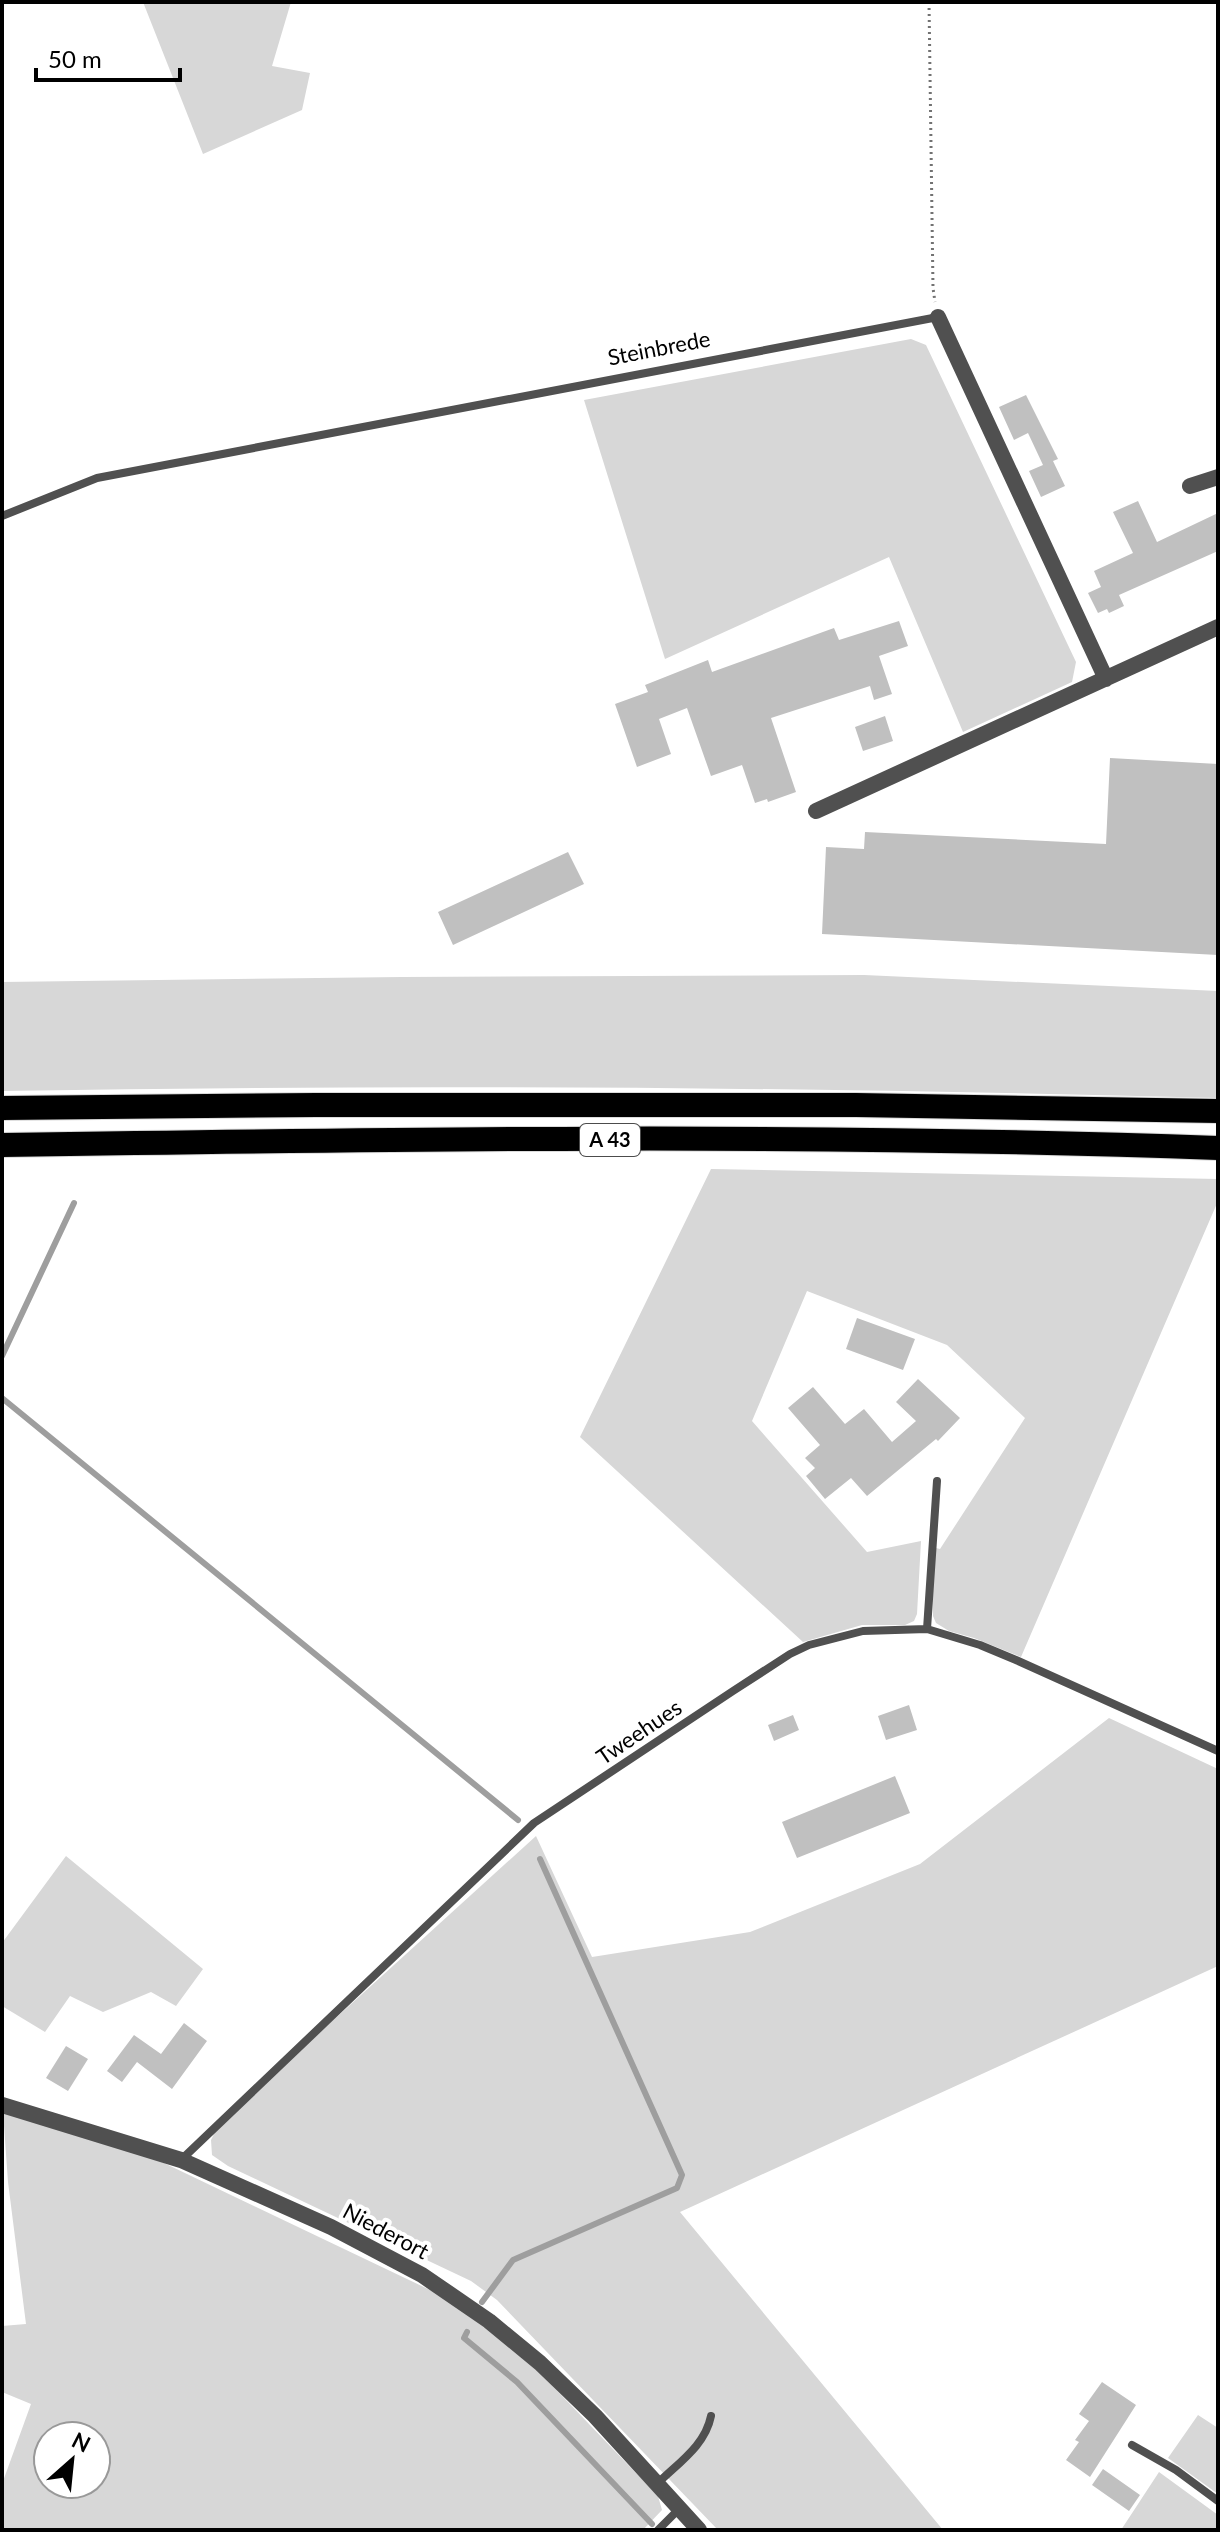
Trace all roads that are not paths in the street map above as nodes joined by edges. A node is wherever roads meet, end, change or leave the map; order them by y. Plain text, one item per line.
1 (938, 317) joint
2 (1218, 477) edge
3 (1190, 486) dead end
4 (2, 516) edge
5 (1218, 627) edge
6 (1106, 679) junction
7 (816, 811) dead end
8 (2, 1108) edge
9 (1218, 1111) edge
10 (2, 1145) edge
11 (1218, 1148) edge
12 (937, 1481) dead end
13 (927, 1629) junction
14 (1218, 1751) edge
15 (2, 2105) edge
16 (181, 2160) junction
17 (711, 2416) dead end
18 (1132, 2445) dead end
19 (657, 2484) junction
20 (1218, 2501) edge
21 (679, 2509) junction
22 (658, 2530) edge
23 (699, 2530) edge

1 - 4 lane, Steinbrede
1 - 6 street
2 - 3 street
5 - 6 street
6 - 7 street
8 - 9 highway, A 43
10 - 11 highway, A 43
12 - 13 lane
13 - 14 lane, Tweehues
13 - 16 lane, Tweehues
15 - 16 street, Niederort
16 - 19 street, Niederort
17 - 19 lane
18 - 20 lane
19 - 21 street, Niederort
21 - 22 lane
21 - 23 street, Niederort

